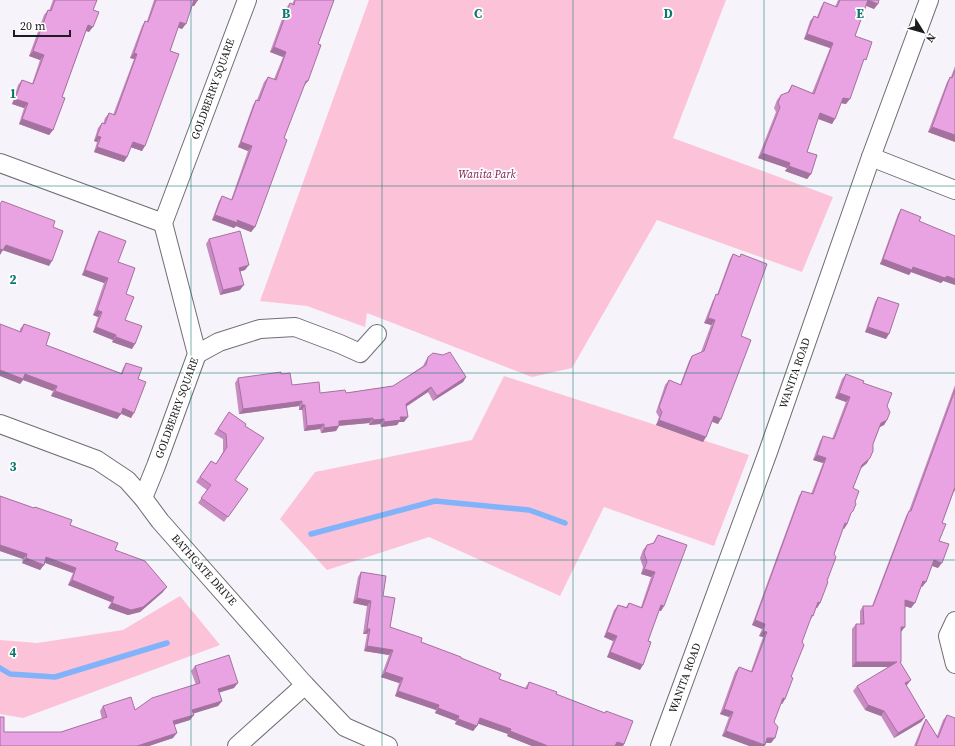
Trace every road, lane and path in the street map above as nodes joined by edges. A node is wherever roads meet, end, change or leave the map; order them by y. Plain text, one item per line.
1 (247, 0) edge
2 (929, 0) edge
3 (871, 157) junction
4 (0, 163) edge
5 (955, 190) edge
6 (163, 224) junction
7 (377, 334) dead end
8 (197, 354) junction
9 (0, 424) edge
10 (143, 498) junction
11 (955, 621) edge
12 (955, 664) edge
13 (305, 685) junction
14 (237, 746) edge
15 (388, 746) edge
16 (660, 746) edge

1 - 6 street, GOLDBERRY SQUARE
2 - 3 street, WANITA ROAD
3 - 5 street
3 - 16 street, WANITA ROAD
4 - 6 street
6 - 8 street, GOLDBERRY SQUARE
7 - 8 street
8 - 10 street, GOLDBERRY SQUARE
9 - 10 street, BATHGATE DRIVE
10 - 13 street, BATHGATE DRIVE
11 - 12 street
13 - 14 street
13 - 15 street, BATHGATE DRIVE

